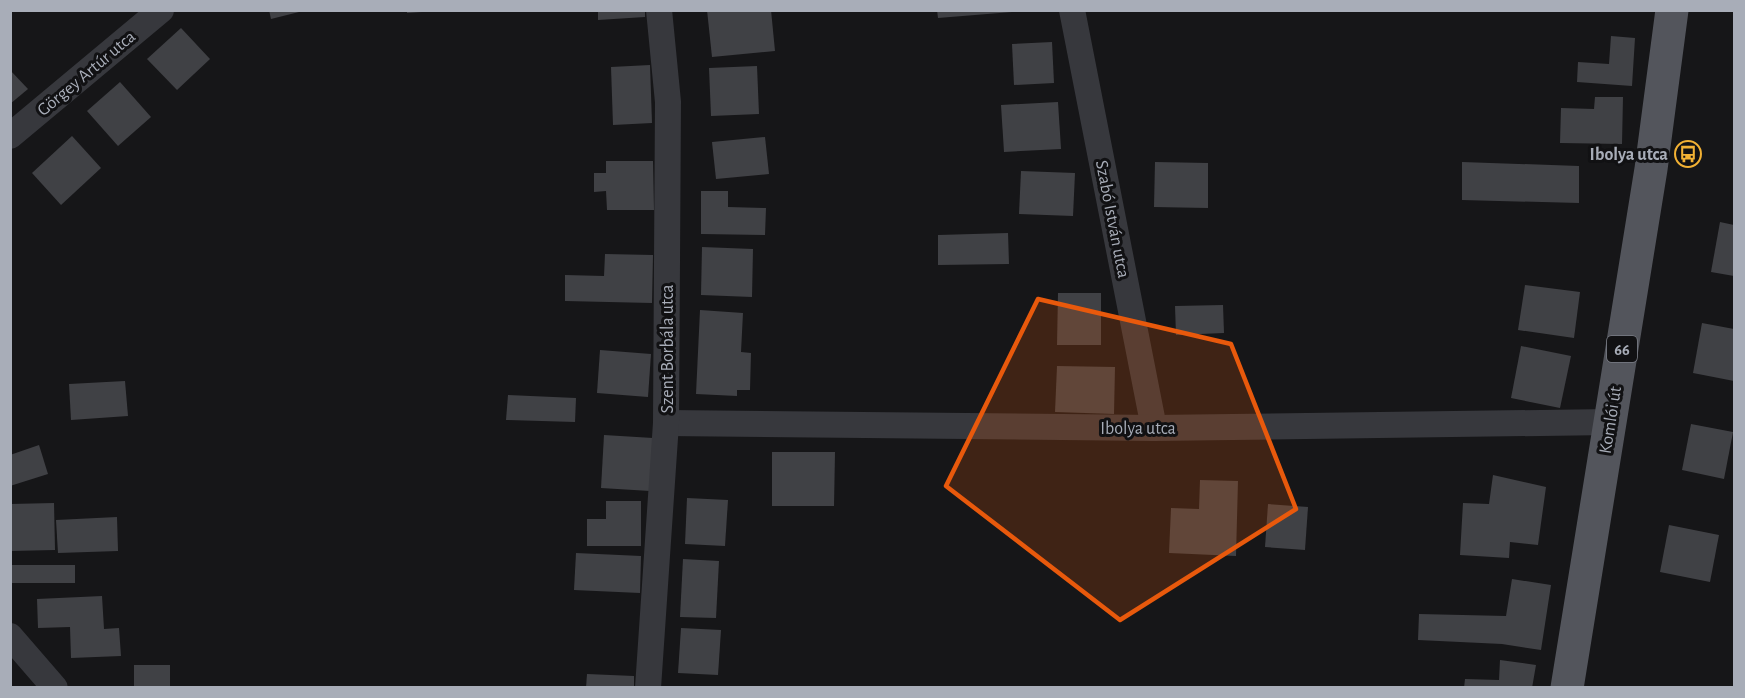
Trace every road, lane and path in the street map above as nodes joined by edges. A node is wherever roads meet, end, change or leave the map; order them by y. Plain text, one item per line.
1 (161, 10) edge
2 (658, 10) edge
3 (1072, 10) edge
4 (1672, 10) edge
5 (10, 136) edge
6 (1610, 422) junction
7 (666, 423) junction
8 (1154, 428) junction
9 (10, 636) edge
10 (55, 687) edge
11 (648, 687) edge
12 (1567, 687) edge

1 - 5 street, Görgey Artúr utca
2 - 7 street, Szent Borbála utca
3 - 8 street, Szabó István utca
4 - 6 main road, Komlói út / 66
6 - 8 street, Ibolya utca
6 - 12 main road, Komlói út / 66
7 - 8 street, Ibolya utca
7 - 11 street, Szent Borbála utca
9 - 10 street

